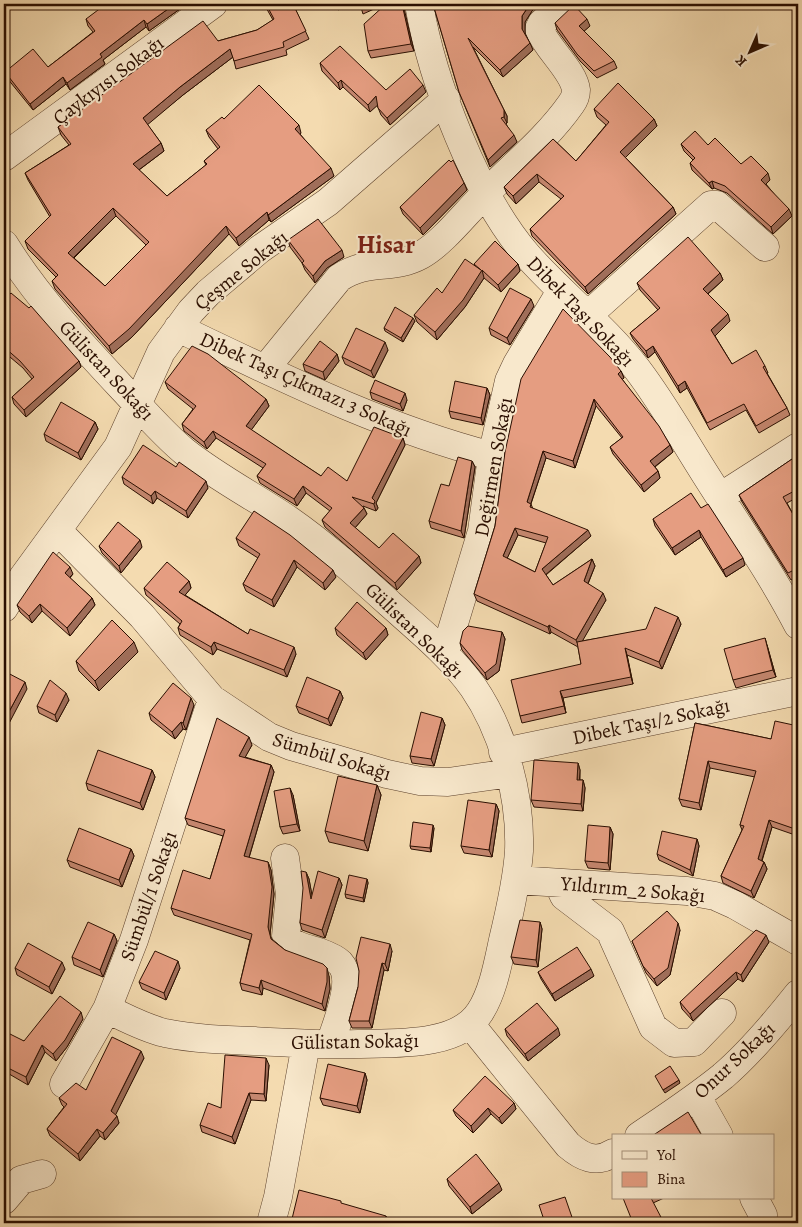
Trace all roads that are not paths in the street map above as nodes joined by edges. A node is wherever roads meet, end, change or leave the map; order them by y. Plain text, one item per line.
1 (213, 4) edge
2 (419, 4) edge
3 (564, 4) edge
4 (446, 99) junction
5 (4, 157) edge
6 (486, 192) junction
7 (4, 244) edge
8 (765, 247) dead end
9 (561, 291) junction
10 (588, 315) junction
11 (178, 328) junction
12 (265, 369) junction
13 (138, 405) junction
14 (798, 447) edge
15 (492, 456) junction
16 (720, 497) junction
17 (58, 531) junction
18 (4, 608) edge
19 (798, 625) edge
20 (445, 653) junction
21 (798, 691) edge
22 (212, 699) junction
23 (506, 762) junction
24 (285, 858) dead end
25 (516, 880) junction
26 (558, 883) junction
27 (798, 941) edge
28 (798, 994) edge
29 (107, 1009) junction
30 (722, 1013) dead end
31 (470, 1024) junction
32 (318, 1044) junction
33 (64, 1084) dead end
34 (697, 1097) junction
35 (642, 1134) edge
36 (718, 1134) edge
37 (612, 1153) edge
38 (42, 1174) dead end
39 (4, 1200) edge
40 (271, 1223) edge

1 - 5 street, Çaykıyısı Sokağı
2 - 4 street, Dibek Taşı Sokağı
3 - 6 street
4 - 6 street, Dibek Taşı Sokağı
4 - 11 street, Çeşme Sokağı
6 - 9 street, Dibek Taşı Sokağı
6 - 12 street
7 - 13 street, Gülistan Sokağı
8 - 10 street
9 - 10 street, Dibek Taşı Sokağı
9 - 15 street, Değirmen Sokağı
10 - 16 street, Dibek Taşı Sokağı
11 - 12 street, Dibek Taşı Çıkmazı 3 Sokağı
11 - 13 street, Çeşme Sokağı
12 - 15 street, Dibek Taşı Çıkmazı 3 Sokağı
13 - 17 street, Çeşme Sokağı
13 - 20 street, Gülistan Sokağı
14 - 16 street
15 - 20 street, Değirmen Sokağı
16 - 19 street, Dibek Taşı Sokağı
17 - 18 street, Çeşme Sokağı
17 - 22 street, Sümbül Sokağı
20 - 23 street, Gülistan Sokağı
21 - 23 street, Dibek Taşı/2 Sokağı
22 - 23 street, Sümbül Sokağı
22 - 29 street, Sümbül/1 Sokağı
23 - 25 street, Gülistan Sokağı
24 - 32 street
25 - 26 street, Yıldırım_2 Sokağı
25 - 31 street, Gülistan Sokağı
26 - 27 street, Yıldırım_2 Sokağı
26 - 30 street
28 - 34 street, Onur Sokağı
29 - 32 street, Gülistan Sokağı
29 - 33 street, Sümbül/1 Sokağı
31 - 32 street, Gülistan Sokağı
31 - 37 street
32 - 40 street
34 - 35 street, Onur Sokağı
34 - 36 street
38 - 39 street

